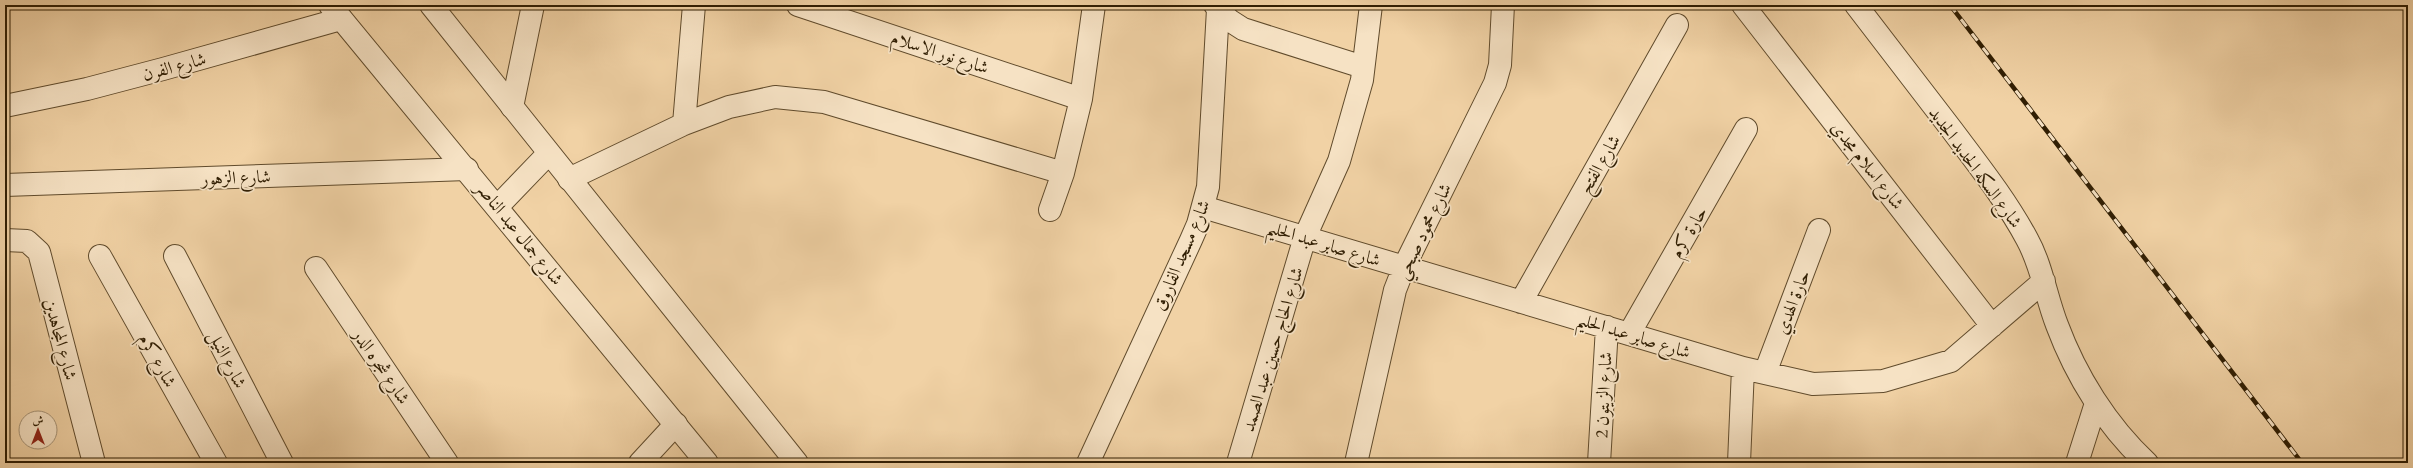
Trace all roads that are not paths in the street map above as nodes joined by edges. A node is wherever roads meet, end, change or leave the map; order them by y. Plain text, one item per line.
1 (431, 5) edge
2 (533, 5) edge
3 (694, 5) edge
4 (798, 5) edge
5 (1094, 5) edge
6 (1371, 5) edge
7 (1503, 5) edge
8 (1743, 5) edge
9 (1856, 5) edge
10 (1217, 7) edge
11 (336, 12) edge
12 (1677, 26) dead end
13 (1363, 67) junction
14 (1081, 99) junction
15 (5, 106) edge
16 (512, 107) junction
17 (684, 124) junction
18 (1746, 130) dead end
19 (549, 153) junction
20 (467, 169) junction
21 (1062, 173) junction
22 (569, 179) junction
23 (5, 185) edge
24 (498, 206) junction
25 (1203, 207) junction
26 (1050, 210) dead end
27 (1819, 230) dead end
28 (1305, 237) junction
29 (5, 240) edge
30 (100, 256) dead end
31 (175, 256) dead end
32 (1404, 267) junction
33 (316, 268) dead end
34 (2044, 281) junction
35 (1521, 302) junction
36 (1992, 326) junction
37 (1607, 327) junction
38 (1630, 334) junction
39 (1743, 368) junction
40 (1765, 373) junction
41 (2096, 403) junction
42 (676, 424) junction
43 (94, 463) edge
44 (216, 463) edge
45 (282, 463) edge
46 (447, 463) edge
47 (640, 463) edge
48 (707, 463) edge
49 (797, 463) edge
50 (1088, 463) edge
51 (1238, 463) edge
52 (1356, 463) edge
53 (1599, 463) edge
54 (1740, 463) edge
55 (2076, 463) edge
56 (2147, 463) edge

1 - 16 street
2 - 16 street
3 - 17 street
4 - 14 street, شارع نور الاسلام
5 - 14 street
6 - 13 street, شارع الحاج حسين عبد الصمد
7 - 32 street, شارع محمود صبحي
8 - 36 street, شارع اسلام مجدي
9 - 34 street, شارع السكه الحديد الجديد
10 - 13 street
10 - 25 street, شارع مسجد الفاروق
11 - 15 street, شارع الفرن
11 - 20 street, شارع جمال عبد الناصر
12 - 35 street, شارع الفتح
13 - 28 street, شارع الحاج حسين عبد الصمد
14 - 21 street
16 - 19 street
17 - 21 street
17 - 22 street
18 - 38 street, حارة كرم
19 - 22 street
19 - 24 street
20 - 23 street, شارع الزهور
20 - 24 street, شارع جمال عبد الناصر
21 - 26 street
22 - 49 street
24 - 42 street, شارع جمال عبد الناصر
25 - 28 street, شارع صابر عبد الحليم
25 - 50 street, شارع مسجد الفاروق
27 - 40 street, حارة الهدي
28 - 32 street, شارع صابر عبد الحليم
28 - 51 street, شارع الحاج حسين عبد الصمد
29 - 43 street, شارع المجاهدين
30 - 44 street, شارع كرم
31 - 45 street, شارع النيل
32 - 35 street, شارع صابر عبد الحليم
32 - 52 street, شارع محمود صبحي
33 - 46 street, شارع شجره الدر
34 - 36 street, شارع صابر عبد الحليم
34 - 41 street, شارع السكه الحديد الجديد
35 - 37 street, شارع صابر عبد الحليم
36 - 40 street, شارع صابر عبد الحليم
37 - 38 street, شارع صابر عبد الحليم
37 - 53 street, شارع الزيتون 2
38 - 39 street, شارع صابر عبد الحليم
39 - 40 street, شارع صابر عبد الحليم
39 - 54 street
41 - 55 street
41 - 56 street, شارع السكه الحديد الجديد
42 - 47 street
42 - 48 street, شارع جمال عبد الناصر

